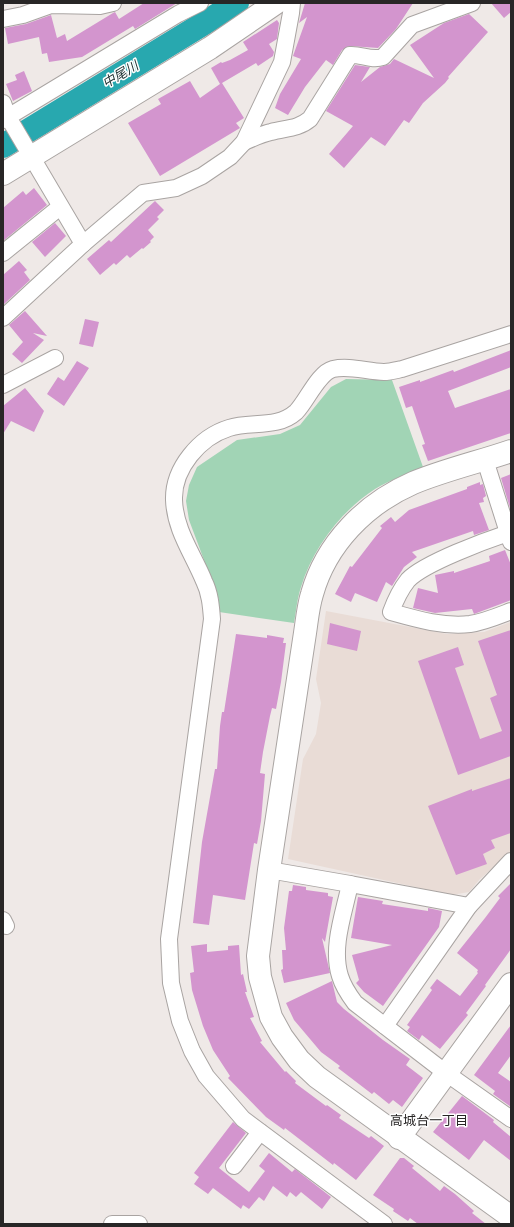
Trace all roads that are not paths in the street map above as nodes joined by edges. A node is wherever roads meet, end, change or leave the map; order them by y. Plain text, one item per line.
1 (113, 3) edge
2 (198, 3) edge
3 (276, 3) edge
4 (292, 3) edge
5 (472, 3) edge
6 (3, 19) edge
7 (4, 113) edge
8 (244, 142) junction
9 (29, 154) junction
10 (3, 174) edge
11 (60, 207) junction
12 (83, 244) junction
13 (3, 253) edge
14 (3, 318) edge
15 (511, 334) edge
16 (55, 358) dead end
17 (3, 385) edge
18 (511, 451) edge
19 (484, 460) junction
20 (510, 536) edge
21 (511, 611) edge
22 (511, 861) edge
23 (268, 870) junction
24 (350, 884) junction
25 (469, 906) junction
26 (511, 984) edge
27 (385, 1026) junction
28 (446, 1073) junction
29 (511, 1119) edge
30 (260, 1132) junction
31 (399, 1138) junction
32 (234, 1166) dead end
33 (511, 1217) edge
34 (112, 1224) edge
35 (138, 1224) edge
36 (384, 1224) edge

1 - 6 street
2 - 7 street
3 - 9 street
4 - 8 street
5 - 8 street
7 - 9 street
8 - 12 street
9 - 10 street
9 - 11 street
11 - 12 street
11 - 13 street
12 - 14 street
15 - 30 street
16 - 17 street
18 - 19 street
19 - 20 street
19 - 23 street
20 - 21 street
22 - 25 street
23 - 24 street
23 - 31 street
24 - 25 street
24 - 27 street
25 - 27 street
26 - 28 street
27 - 28 street
28 - 29 street
28 - 31 street
30 - 32 street
30 - 36 street
31 - 33 street
34 - 35 street

